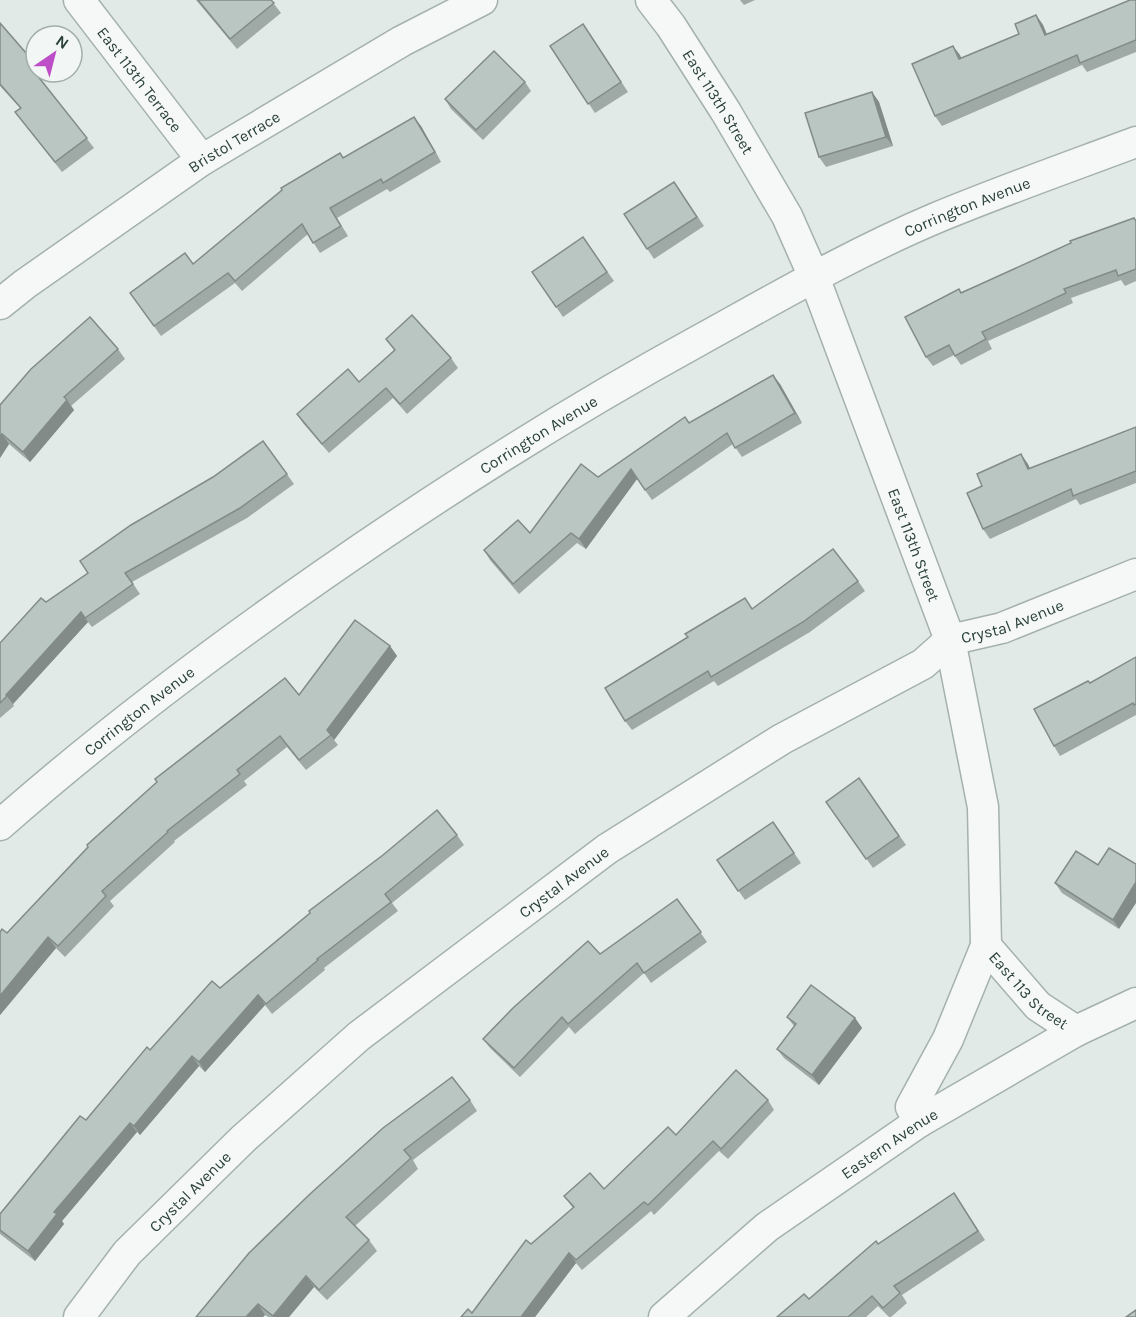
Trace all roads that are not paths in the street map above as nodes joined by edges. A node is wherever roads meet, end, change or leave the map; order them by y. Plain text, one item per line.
1 (79, 0) edge
2 (482, 0) edge
3 (651, 0) edge
4 (1136, 142) edge
5 (202, 160) junction
6 (814, 277) junction
7 (0, 304) edge
8 (1136, 574) edge
9 (950, 640) junction
10 (0, 825) edge
11 (986, 946) junction
12 (1136, 1003) edge
13 (1076, 1031) junction
14 (919, 1122) junction
15 (79, 1317) edge
16 (664, 1317) edge

1 - 5 street, East 113th Terrace
2 - 5 street, Bristol Terrace
3 - 6 street, East 113th Street
4 - 6 street, Corrington Avenue
5 - 7 street, Bristol Terrace
6 - 9 street, East 113th Street
6 - 10 street, Corrington Avenue
8 - 9 street, Crystal Avenue
9 - 11 street, East 113th Street
9 - 15 street, Crystal Avenue
11 - 13 street, East 113 Street
11 - 14 street, East 113th Street
12 - 13 street, Eastern Avenue
13 - 14 street, Eastern Avenue
14 - 16 street, Eastern Avenue

